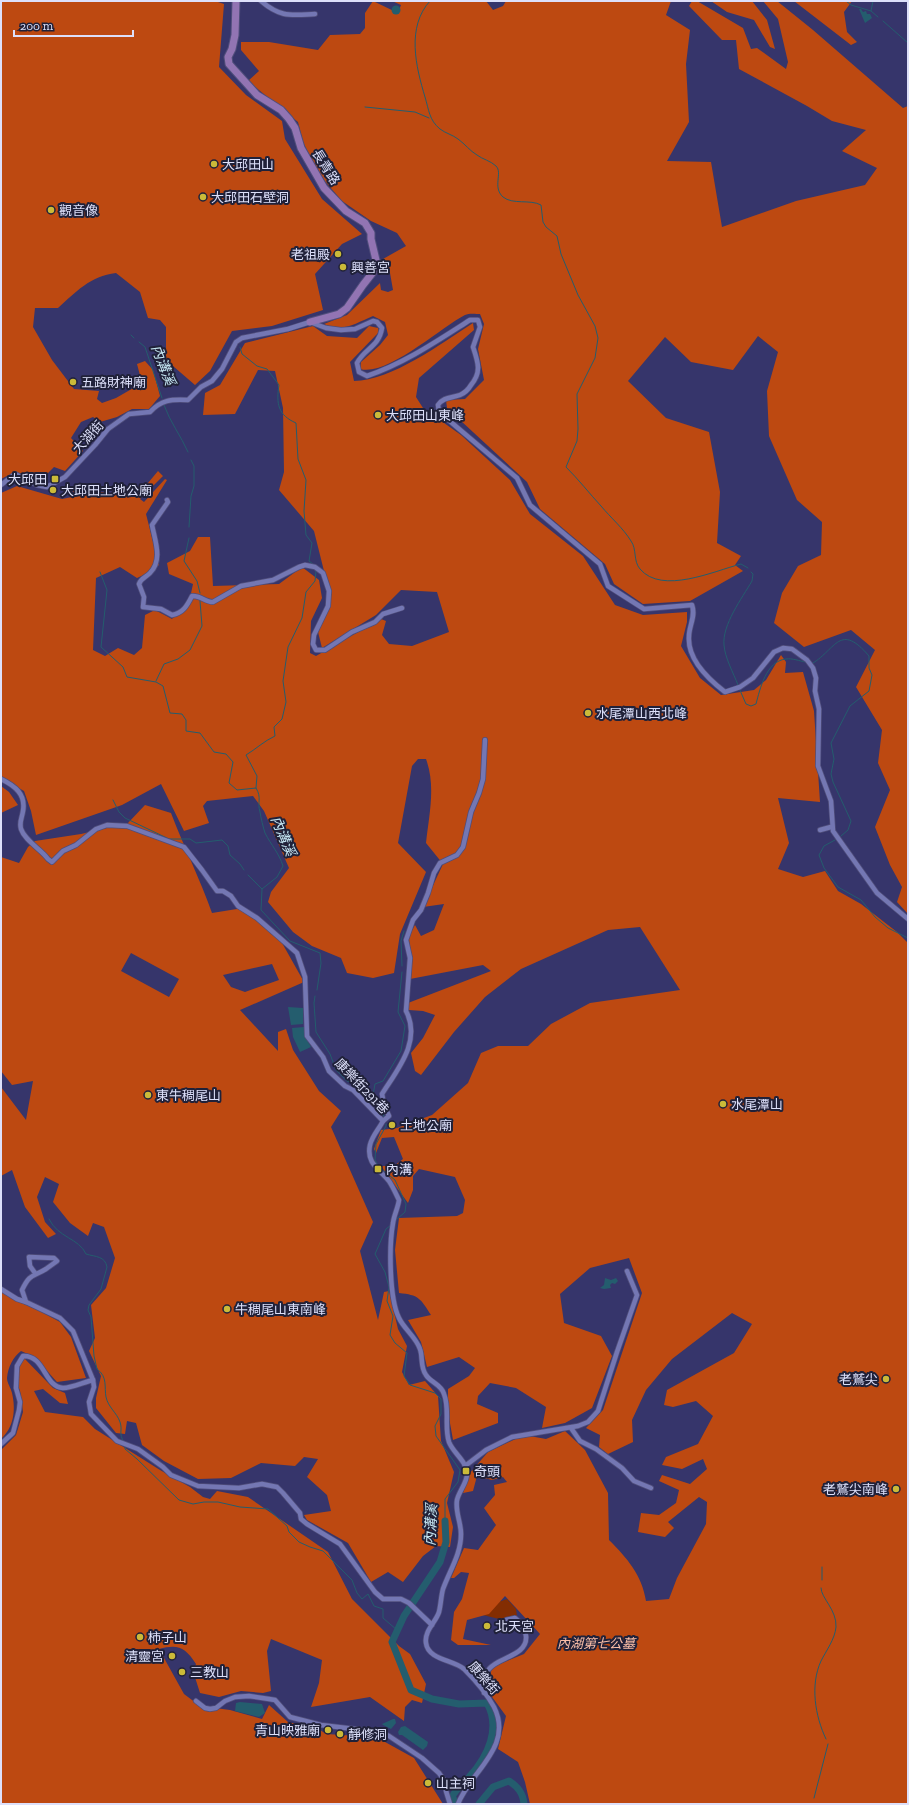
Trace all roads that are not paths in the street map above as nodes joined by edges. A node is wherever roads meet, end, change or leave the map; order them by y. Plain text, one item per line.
1 (236, 1) edge
2 (261, 1) edge
3 (315, 14) dead end
4 (310, 322) junction
5 (1, 485) edge
6 (167, 500) dead end
7 (402, 608) dead end
8 (485, 740) dead end
9 (1, 779) edge
10 (832, 827) junction
11 (820, 830) dead end
12 (908, 918) edge
13 (383, 1121) junction
14 (627, 1271) dead end
15 (34, 1273) junction
16 (1, 1289) edge
17 (26, 1302) junction
18 (93, 1380) junction
19 (571, 1428) junction
20 (1, 1444) edge
21 (465, 1466) junction
22 (651, 1488) dead end
23 (506, 1620) dead end
24 (432, 1625) junction
25 (484, 1693) junction
26 (196, 1701) dead end
27 (459, 1802) edge
28 (450, 1804) edge

1 - 4 street, 長青路
2 - 3 street
4 - 5 street, 大湖街
4 - 10 street
6 - 7 street
8 - 13 street
9 - 13 street, 康樂街291巷
10 - 11 street
10 - 12 street
13 - 21 street, 康樂街291巷
14 - 19 street
15 - 15 street
15 - 17 street
16 - 17 street
17 - 18 street
18 - 20 street
18 - 24 street
19 - 21 street
19 - 22 street
21 - 24 street, 康樂街
23 - 25 street
24 - 25 street, 康樂街
25 - 27 street, 康樂街
26 - 28 street

